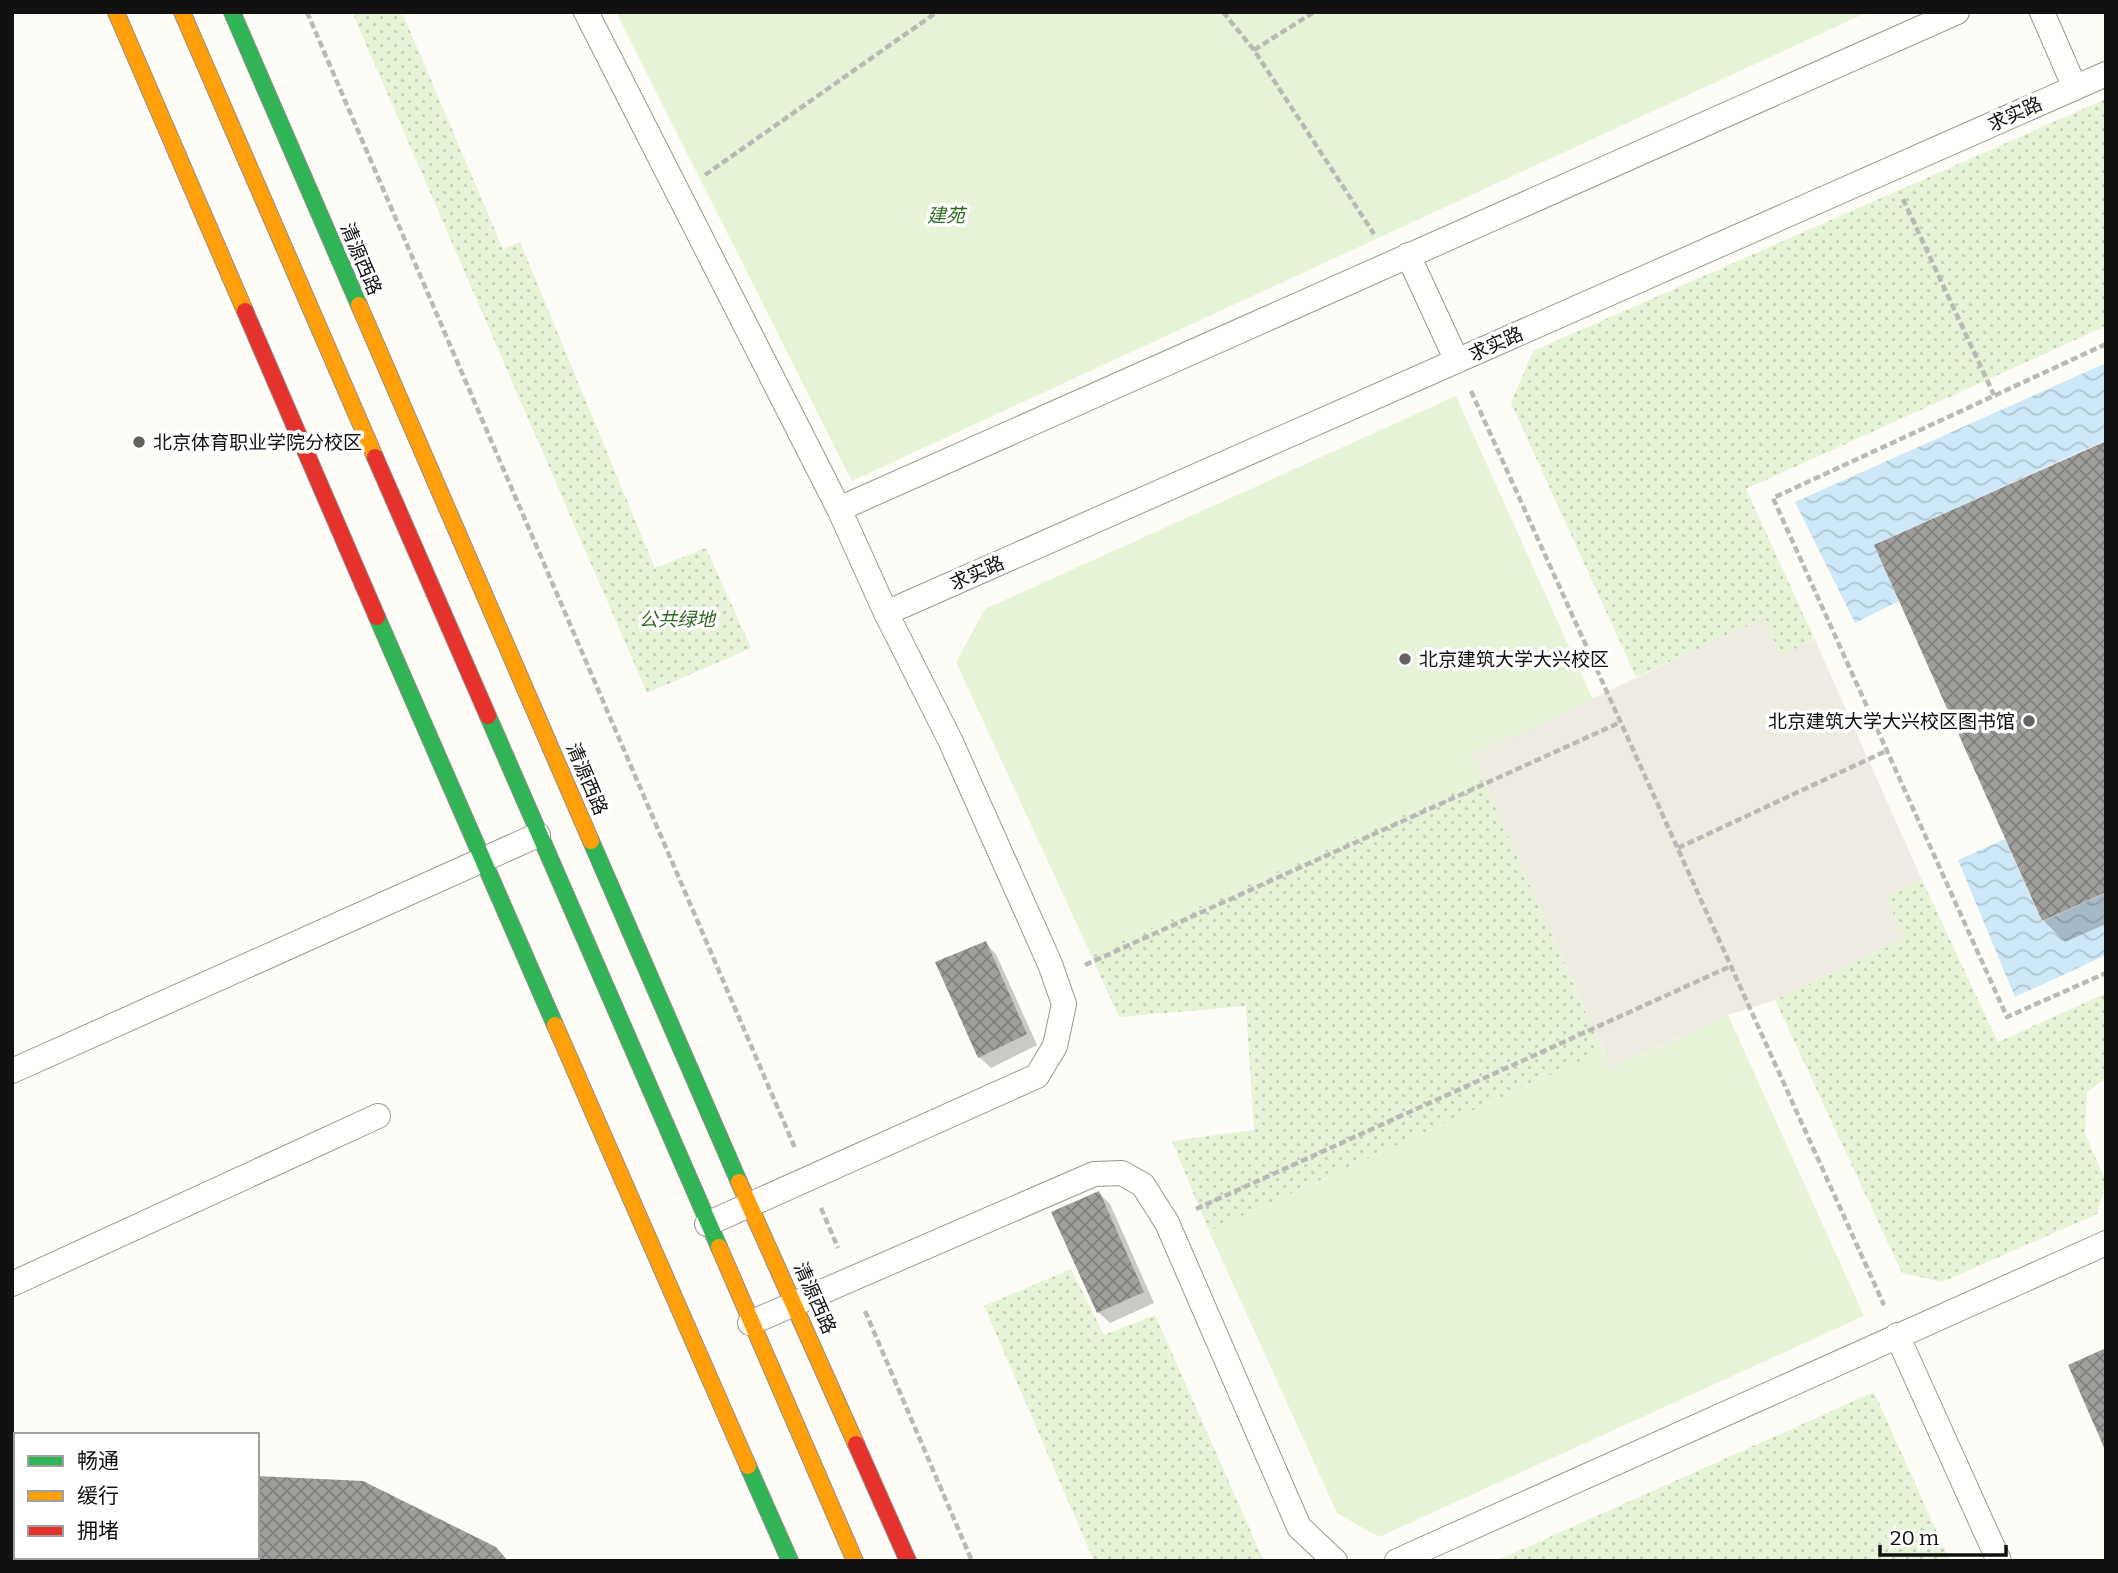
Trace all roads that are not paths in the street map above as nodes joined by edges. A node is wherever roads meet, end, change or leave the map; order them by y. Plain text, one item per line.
1 (116, 12) edge
2 (182, 12) edge
3 (232, 12) edge
4 (586, 12) edge
5 (1957, 12) edge
6 (2042, 12) edge
7 (2106, 74) edge
8 (2074, 88) junction
9 (1400, 259) junction
10 (1457, 361) junction
11 (839, 509) junction
12 (886, 613) junction
13 (538, 835) junction
14 (482, 860) junction
15 (12, 1071) edge
16 (378, 1116) dead end
17 (749, 1205) junction
18 (707, 1224) junction
19 (2106, 1243) edge
20 (12, 1284) edge
21 (794, 1303) junction
22 (750, 1323) junction
23 (1897, 1335) junction
24 (790, 1561) edge
25 (855, 1561) edge
26 (908, 1561) edge
27 (1335, 1561) edge
28 (1397, 1561) edge
29 (1999, 1561) edge

1 - 14 main road
2 - 13 main road
3 - 17 main road, 清源西路
4 - 11 lane
5 - 9 lane
6 - 8 lane
7 - 8 lane, 求实路
8 - 10 lane, 求实路
9 - 10 lane
9 - 11 lane
10 - 12 lane, 求实路
11 - 12 lane
12 - 17 lane
13 - 14 lane
13 - 18 main road
14 - 15 lane
14 - 24 main road
16 - 20 lane
17 - 18 lane
17 - 21 main road, 清源西路
18 - 22 main road
19 - 23 lane
21 - 22 lane
21 - 26 main road, 清源西路
21 - 27 lane
22 - 25 main road
23 - 28 lane
23 - 29 lane

